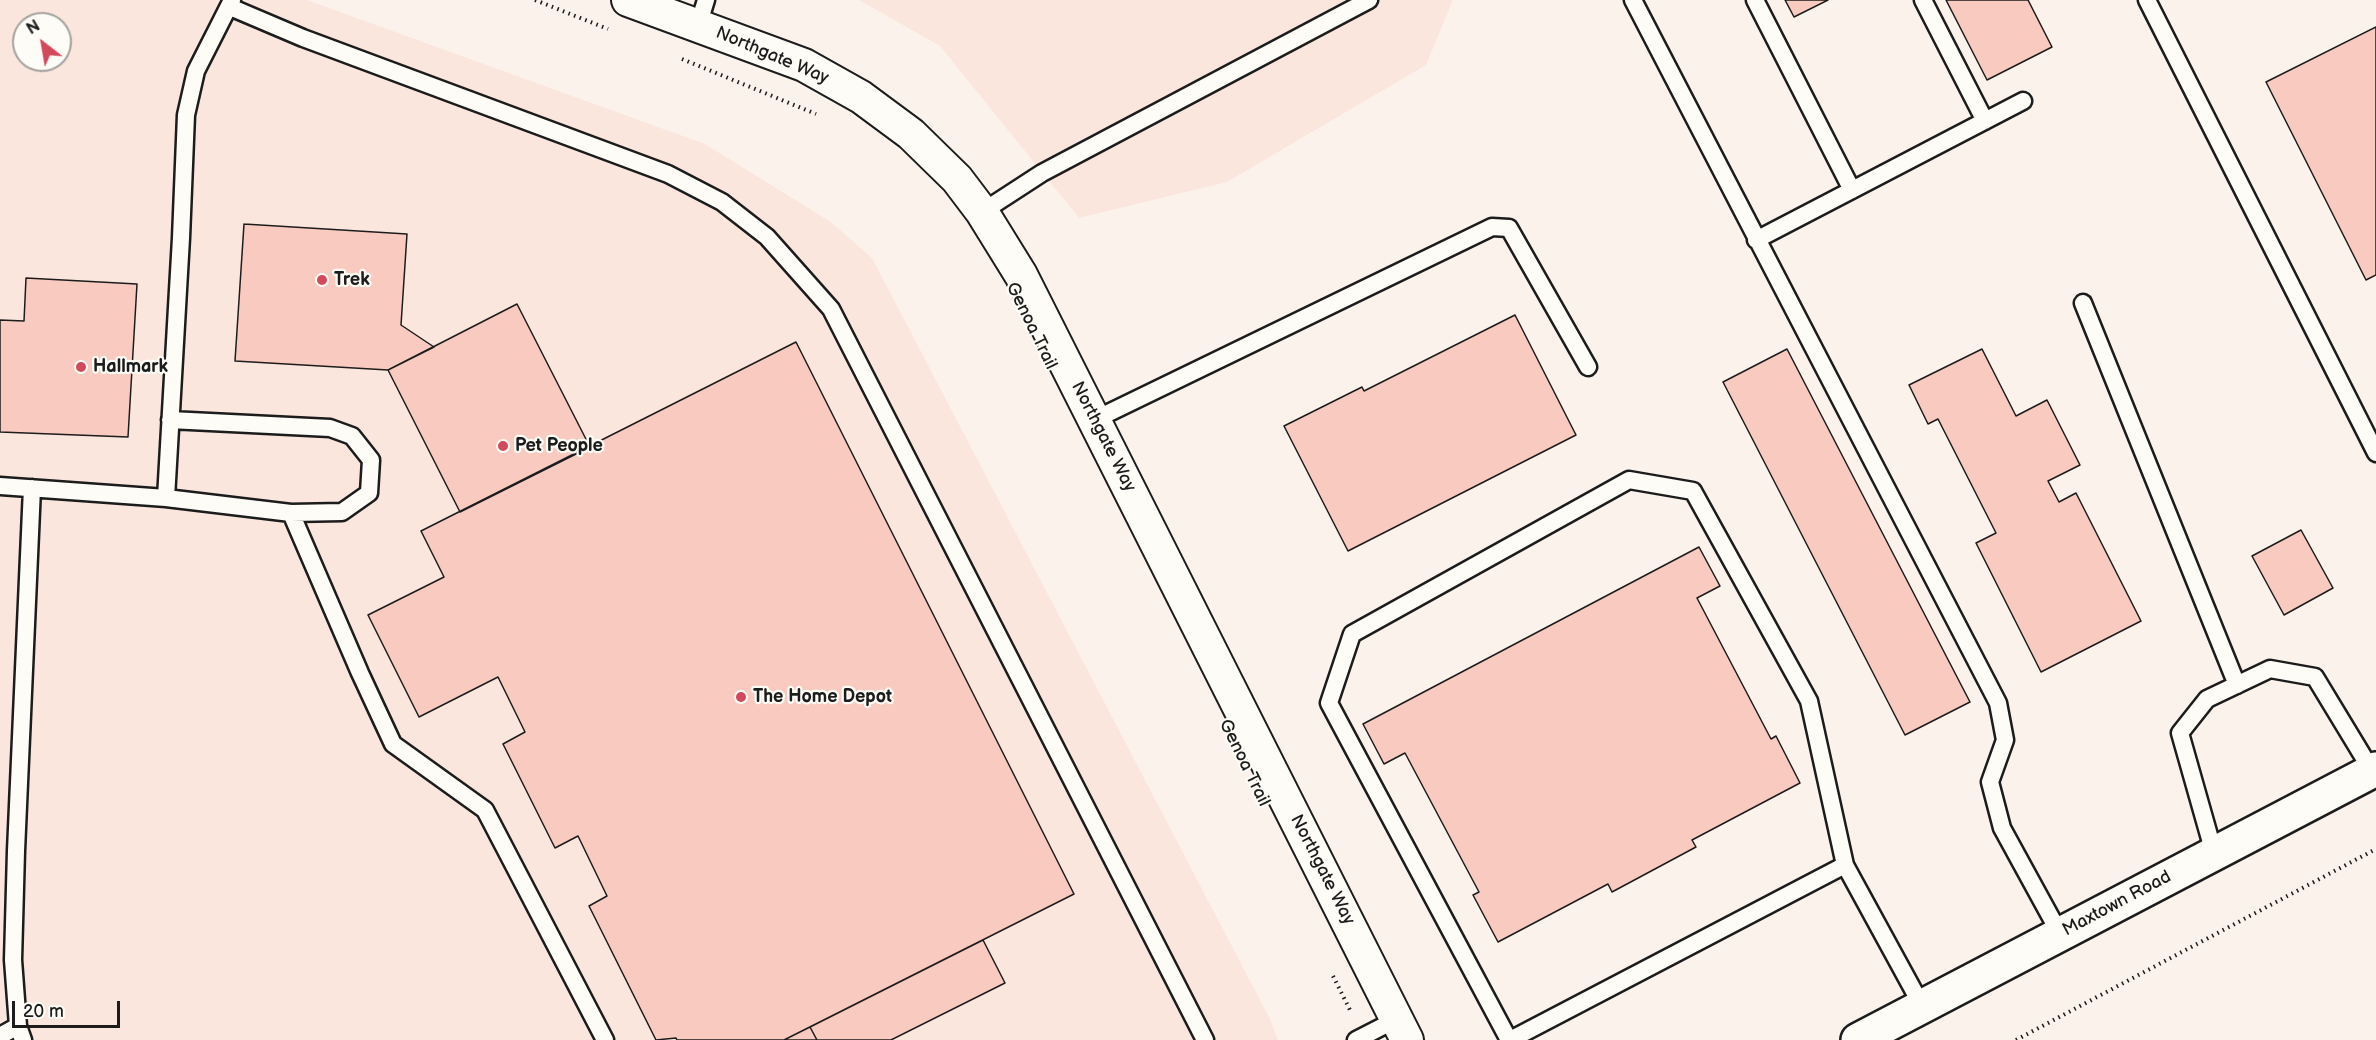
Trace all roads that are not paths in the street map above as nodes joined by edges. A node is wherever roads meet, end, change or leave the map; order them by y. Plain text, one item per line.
1 (628, 0) edge
2 (1369, 0) edge
3 (1633, 0) edge
4 (1755, 0) edge
5 (1923, 0) edge
6 (2147, 0) edge
7 (231, 3) edge
8 (702, 13) edge
9 (2023, 101) dead end
10 (1985, 121) junction
11 (1852, 190) junction
12 (982, 212) junction
13 (1756, 240) junction
14 (2083, 303) dead end
15 (1588, 367) dead end
16 (171, 420) junction
17 (1094, 420) junction
18 (2376, 453) edge
19 (0, 486) edge
20 (32, 488) junction
21 (166, 498) junction
22 (291, 513) junction
23 (2237, 685) junction
24 (2374, 770) edge
25 (8, 806) edge
26 (2214, 853) junction
27 (1845, 865) junction
28 (2060, 934) junction
29 (1922, 1006) junction
30 (1402, 1030) edge
31 (21, 1033) edge
32 (0, 1036) edge
33 (1359, 1038) edge
34 (605, 1040) edge
35 (1205, 1040) edge
36 (1509, 1040) edge
37 (1858, 1040) edge

1 - 8 street, Northgate Way
2 - 12 lane
3 - 13 lane
4 - 11 lane
5 - 10 lane
6 - 18 lane
7 - 16 lane
7 - 35 lane
8 - 12 street, Northgate Way
9 - 10 lane
10 - 11 lane
11 - 13 lane
12 - 17 street, Northgate Way
13 - 28 lane
14 - 23 lane
15 - 17 lane
16 - 21 lane
16 - 22 lane
17 - 30 street, Northgate Way
19 - 20 lane
20 - 21 lane
20 - 25 lane
21 - 22 lane
22 - 34 lane
23 - 24 lane
23 - 26 lane
24 - 26 main road, Maxtown Road
25 - 31 lane
26 - 28 main road, Maxtown Road
27 - 29 lane
27 - 36 lane
27 - 36 lane
28 - 29 main road, Maxtown Road
29 - 37 main road, Maxtown Road
30 - 33 lane
31 - 32 lane

